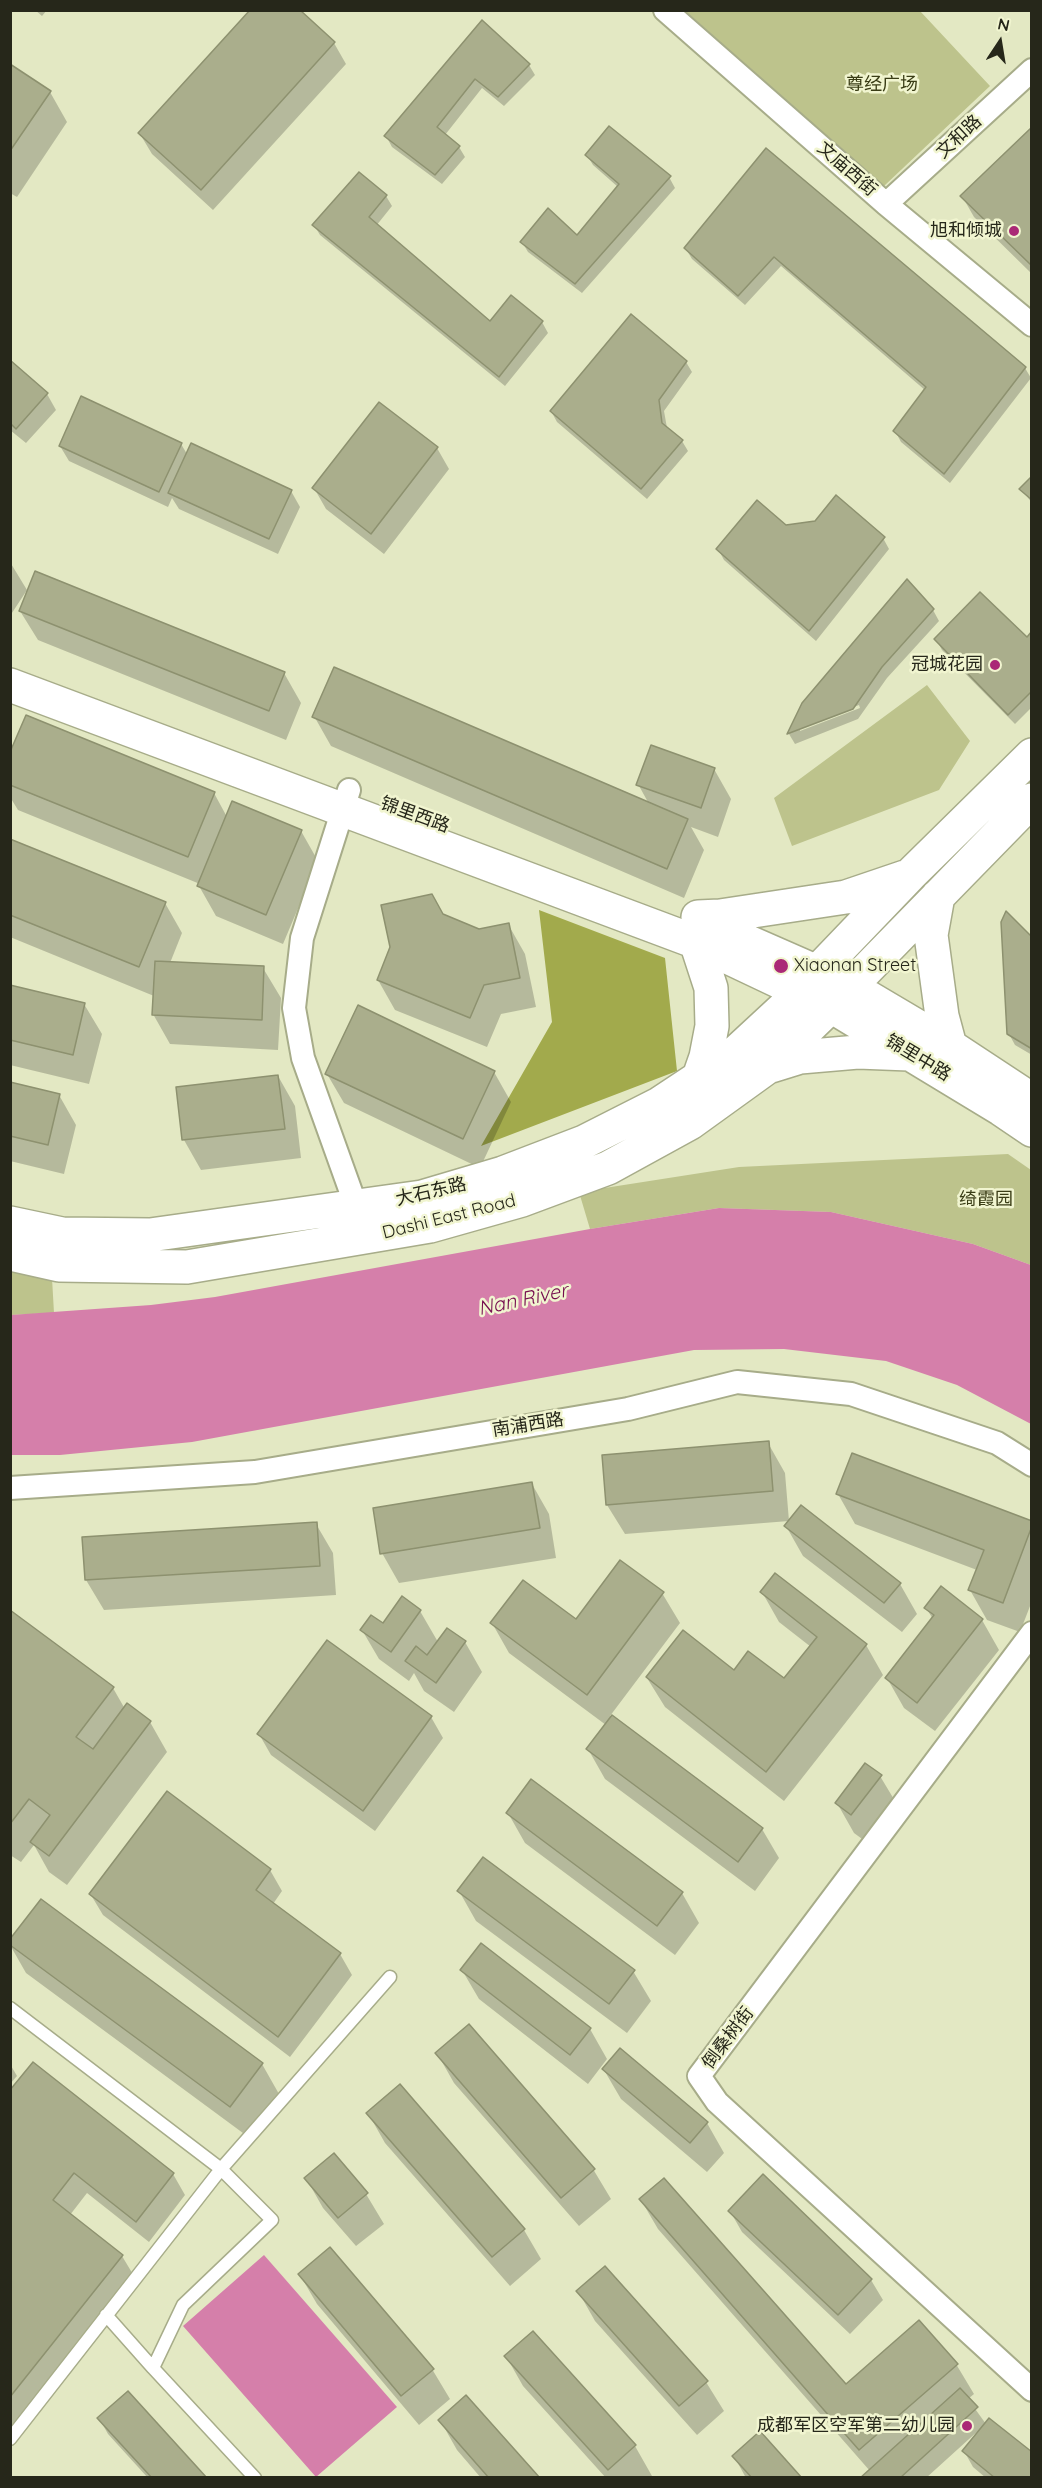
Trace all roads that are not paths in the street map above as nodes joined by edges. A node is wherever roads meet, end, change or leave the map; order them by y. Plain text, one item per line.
1 (665, 10) edge
2 (1032, 70) edge
3 (886, 204) junction
4 (1032, 325) edge
5 (10, 662) edge
6 (10, 685) edge
7 (1032, 755) edge
8 (346, 800) junction
9 (1032, 800) edge
10 (910, 875) junction
11 (938, 896) junction
12 (693, 930) junction
13 (809, 982) junction
14 (840, 996) junction
15 (950, 1046) junction
16 (911, 1054) junction
17 (769, 1066) junction
18 (698, 1080) junction
19 (1032, 1100) edge
20 (1032, 1130) edge
21 (356, 1206) junction
22 (10, 1223) edge
23 (10, 1254) edge
24 (1032, 1465) edge
25 (10, 1488) edge
26 (1032, 1633) edge
27 (390, 1977) dead end
28 (10, 2008) edge
29 (220, 2169) junction
30 (106, 2315) junction
31 (153, 2368) junction
32 (1032, 2390) edge
33 (10, 2439) edge
34 (255, 2478) edge

1 - 3 street, 文庙西街
2 - 3 street, 文和路
3 - 4 street, 文庙西街
5 - 8 main road, 锦里西路
6 - 8 main road, 锦里西路
7 - 10 main road
8 - 12 main road, 锦里西路
8 - 21 street
9 - 11 main road
10 - 12 main road
10 - 13 main road
11 - 14 main road
11 - 15 main road
12 - 13 main road, 锦里西路
12 - 18 main road
13 - 14 main road, 锦里中路
13 - 18 main road, 大石东路
14 - 15 main road, 锦里中路
14 - 16 main road, 锦里中路
14 - 17 main road, Dashi East Road
15 - 19 main road, 锦里中路
16 - 17 main road
16 - 20 main road, 锦里中路
17 - 23 main road, Dashi East Road
18 - 21 main road, 大石东路
21 - 22 main road, 大石东路
24 - 25 street, 南浦西路
26 - 32 street, 倒桑树街
27 - 29 lane
28 - 29 lane
29 - 30 lane
29 - 31 lane
30 - 31 lane
30 - 33 lane
31 - 34 lane

